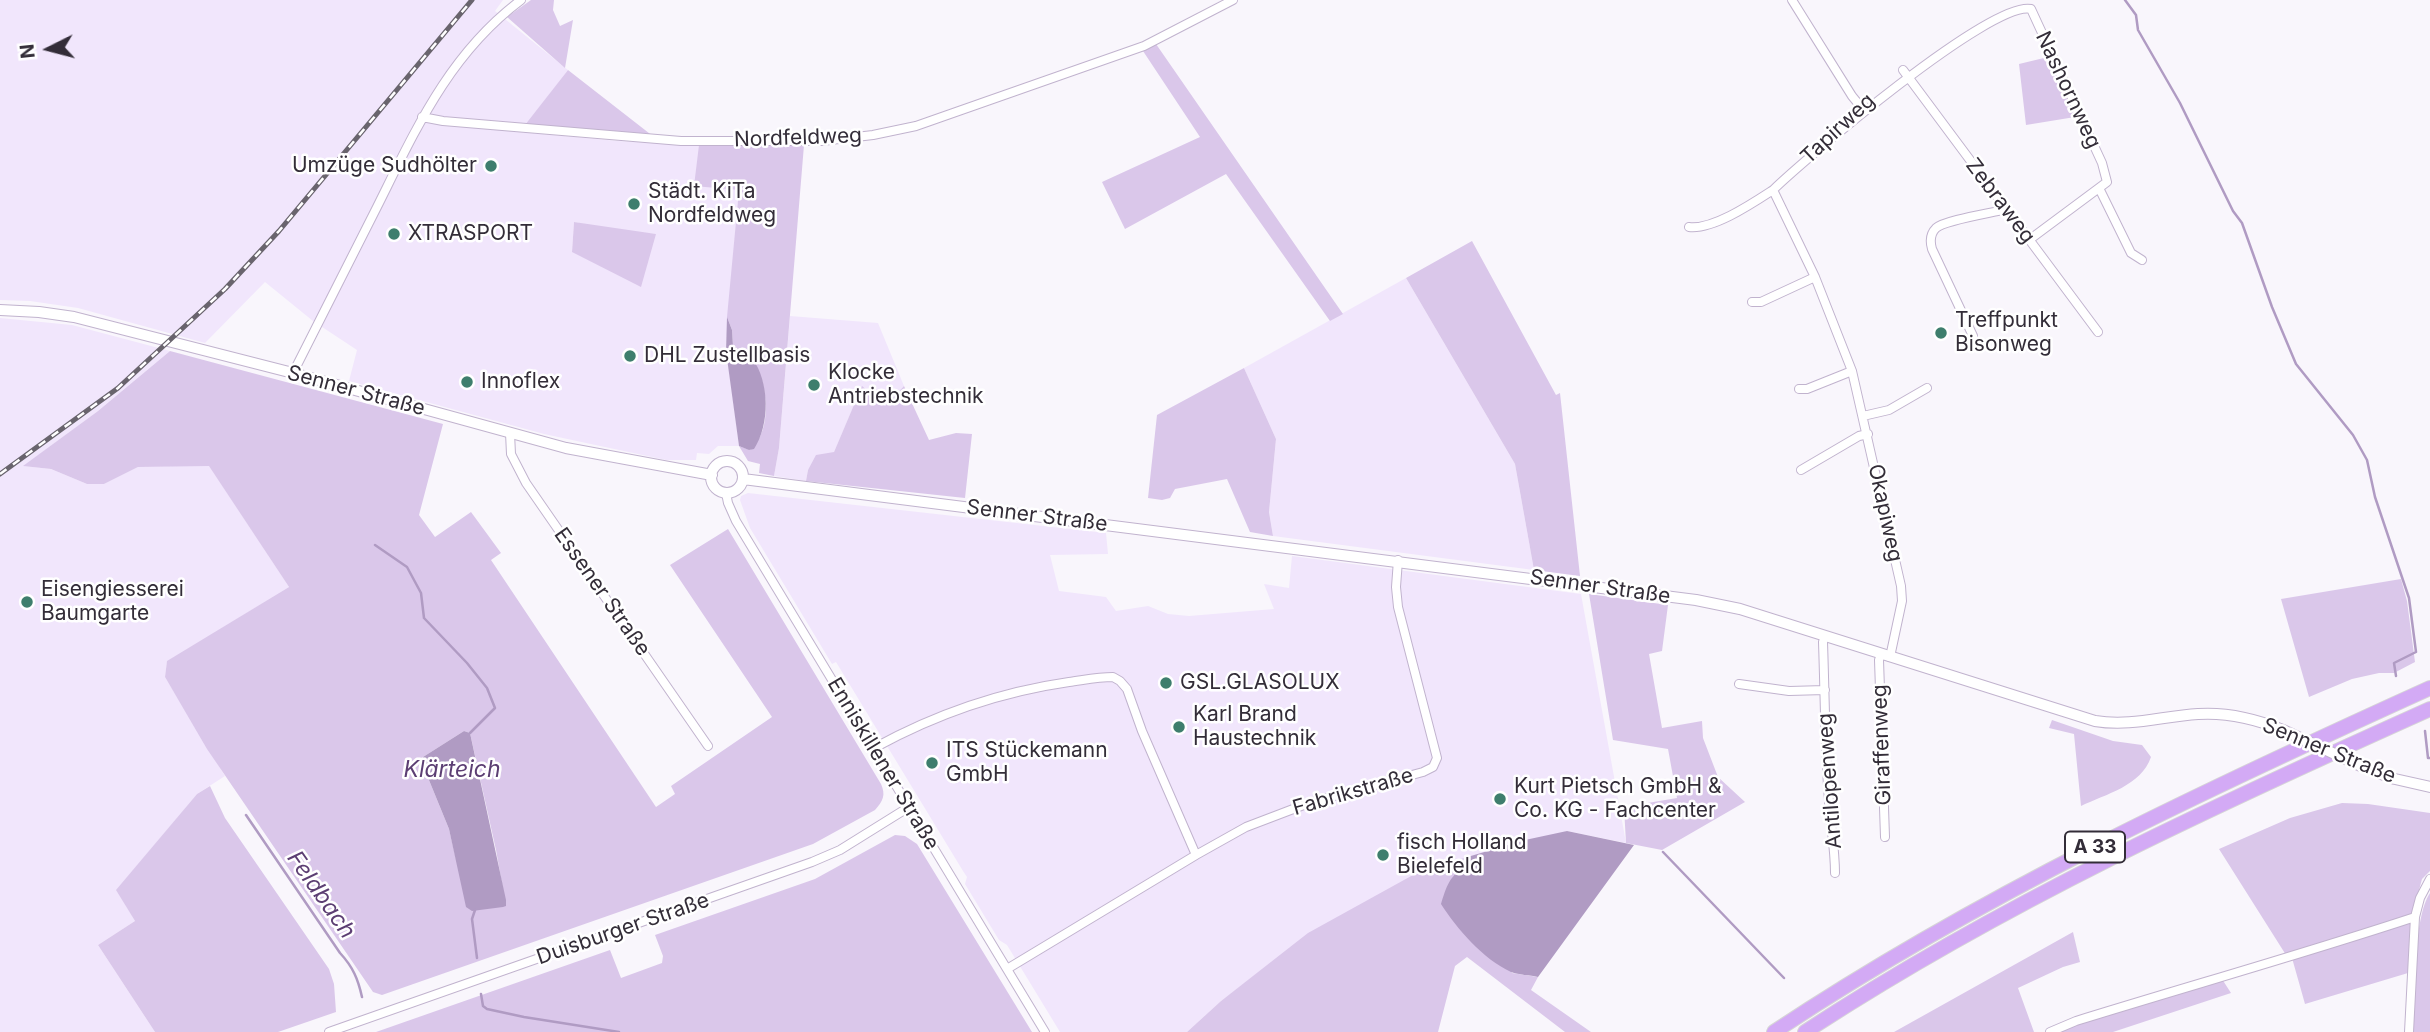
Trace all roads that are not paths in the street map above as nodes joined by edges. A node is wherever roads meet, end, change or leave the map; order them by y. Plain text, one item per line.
1 (521, 0) edge
2 (1233, 0) edge
3 (1793, 0) edge
4 (1978, 18) dead end
5 (1907, 67) joint
6 (1861, 107) junction
7 (422, 117) junction
8 (2099, 188) junction
9 (1773, 190) junction
10 (2007, 209) junction
11 (1689, 227) dead end
12 (2029, 240) junction
13 (2142, 260) dead end
14 (1815, 277) junction
15 (1752, 302) dead end
16 (0, 310) edge
17 (2098, 332) dead end
18 (1973, 336) dead end
19 (1852, 371) junction
20 (293, 373) junction
21 (1927, 388) dead end
22 (1799, 389) dead end
23 (1863, 416) junction
24 (510, 433) junction
25 (1868, 433) junction
26 (1801, 470) dead end
27 (712, 475) junction
28 (743, 480) junction
29 (726, 493) junction
30 (1398, 560) junction
31 (1825, 636) junction
32 (1885, 655) junction
33 (1739, 684) dead end
34 (2430, 688) edge
35 (1825, 690) junction
36 (2430, 709) edge
37 (708, 746) dead end
38 (874, 748) junction
39 (2430, 788) edge
40 (909, 807) junction
41 (1885, 837) dead end
42 (1196, 855) junction
43 (1835, 873) dead end
44 (2430, 879) edge
45 (2416, 917) junction
46 (1007, 969) junction
47 (345, 1029) edge
48 (329, 1032) edge
49 (1045, 1032) edge
50 (1774, 1032) edge
51 (1805, 1032) edge
52 (2050, 1032) edge
53 (2409, 1032) edge

1 - 7 street
2 - 7 street, Nordfeldweg
3 - 6 street
4 - 8 street, Nashornweg
5 - 6 street, Tapirweg
5 - 10 street, Zebraweg
6 - 9 street, Tapirweg
7 - 20 street
8 - 12 street
8 - 13 street, Nashornweg
9 - 11 street
9 - 14 street, Okapiweg
10 - 12 street, Zebraweg
10 - 18 street
12 - 17 street, Zebraweg
14 - 15 street
14 - 19 street, Okapiweg
16 - 20 street, Senner Straße
19 - 22 street
19 - 23 street, Okapiweg
20 - 24 street, Senner Straße
21 - 23 street
23 - 25 street, Okapiweg
24 - 27 street, Senner Straße
24 - 37 street, Essener Straße
25 - 26 street
25 - 32 street, Okapiweg
27 - 28 street
27 - 29 street
28 - 29 street
28 - 30 street, Senner Straße
29 - 38 street, Enniskillener Straße
30 - 31 street, Senner Straße
30 - 42 street, Fabrikstraße
31 - 32 street, Senner Straße
31 - 35 street, Antilopenweg
32 - 39 street, Senner Straße, bridge
32 - 41 street, Giraffenweg
33 - 35 street, Antilopenweg
34 - 50 highway, A 33
35 - 43 street, Antilopenweg
36 - 51 highway, A 33
38 - 40 street, Enniskillener Straße
38 - 42 street
40 - 46 street, Enniskillener Straße
40 - 47 street, Duisburger Straße
42 - 46 street, Fabrikstraße
44 - 45 street
45 - 52 street
45 - 53 street
46 - 49 street, Enniskillener Straße
47 - 48 street, Duisburger Straße

